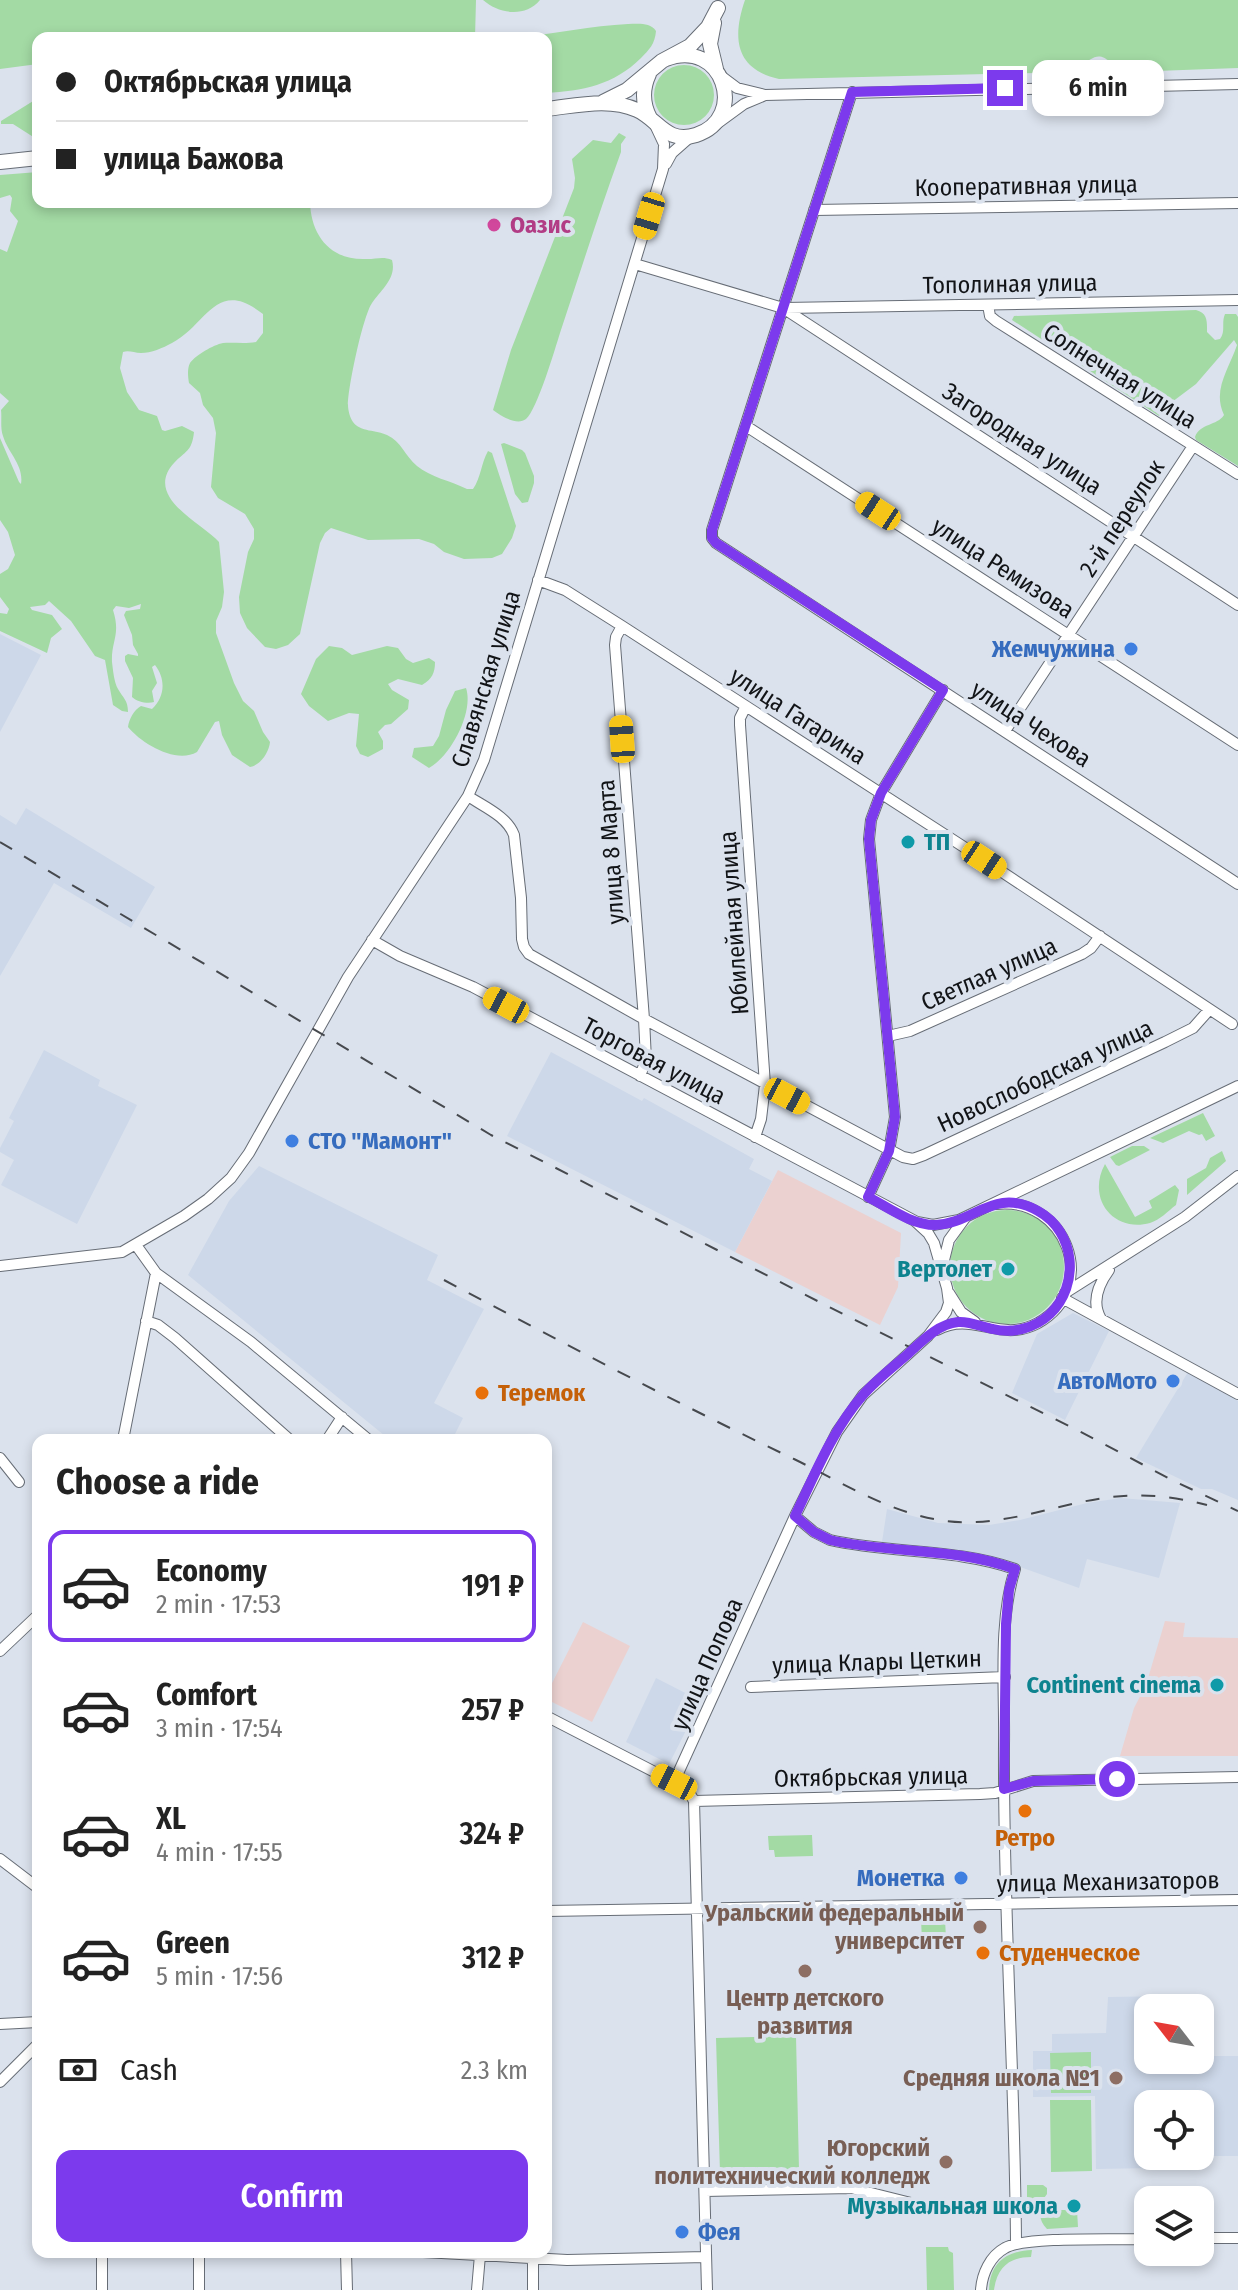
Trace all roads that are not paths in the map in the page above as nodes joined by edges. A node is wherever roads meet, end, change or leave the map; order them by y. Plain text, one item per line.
1 (720, 4) edge
2 (666, 59) junction
3 (652, 70) junction
4 (718, 73) junction
5 (1238, 84) edge
6 (852, 92) junction
7 (765, 95) junction
8 (599, 103) junction
9 (552, 108) edge
10 (653, 123) junction
11 (700, 133) junction
12 (32, 159) edge
13 (0, 162) edge
14 (663, 169) junction
15 (1238, 203) edge
16 (814, 210) junction
17 (635, 264) junction
18 (1238, 300) edge
19 (988, 305) junction
20 (783, 308) junction
21 (746, 426) junction
22 (1193, 446) junction
23 (1238, 474) edge
24 (1135, 536) junction
25 (538, 580) junction
26 (1238, 605) edge
27 (622, 626) junction
28 (1070, 635) junction
29 (943, 690) junction
30 (746, 706) junction
31 (1005, 731) junction
32 (1238, 745) edge
33 (881, 793) junction
34 (468, 796) junction
35 (1238, 884) edge
36 (1100, 936) junction
37 (372, 940) junction
38 (1209, 1010) junction
39 (644, 1019) junction
40 (1232, 1024) dead end
41 (888, 1036) junction
42 (640, 1076) junction
43 (765, 1085) junction
44 (1238, 1086) edge
45 (755, 1137) junction
46 (889, 1151) junction
47 (1238, 1176) edge
48 (868, 1197) junction
49 (986, 1206) junction
50 (971, 1214) junction
51 (915, 1221) junction
52 (136, 1245) junction
53 (1113, 1264) junction
54 (0, 1266) edge
55 (156, 1273) junction
56 (943, 1274) junction
57 (947, 1288) junction
58 (1064, 1296) junction
59 (1101, 1319) junction
60 (146, 1321) junction
61 (984, 1327) junction
62 (928, 1336) junction
63 (1238, 1394) edge
64 (342, 1417) junction
65 (124, 1434) edge
66 (283, 1434) edge
67 (331, 1434) edge
68 (362, 1434) edge
69 (0, 1458) edge
70 (19, 1482) dead end
71 (795, 1516) junction
72 (32, 1621) edge
73 (0, 1651) edge
74 (1005, 1677) junction
75 (751, 1687) dead end
76 (552, 1719) edge
77 (684, 1764) junction
78 (1238, 1777) edge
79 (674, 1782) junction
80 (1004, 1789) junction
81 (693, 1799) junction
82 (2, 1864) edge
83 (32, 1884) edge
84 (1238, 1900) edge
85 (1005, 1903) junction
86 (698, 1909) junction
87 (552, 1911) edge
88 (32, 2022) edge
89 (0, 2024) edge
90 (32, 2050) edge
91 (0, 2082) edge
92 (705, 2191) junction
93 (911, 2203) dead end
94 (1214, 2238) edge
95 (1238, 2238) edge
96 (1134, 2240) edge
97 (1016, 2244) junction
98 (706, 2257) junction
99 (102, 2258) edge
100 (199, 2258) edge
101 (346, 2258) edge
102 (480, 2258) edge
103 (533, 2258) edge
104 (552, 2258) edge
105 (102, 2290) edge
106 (199, 2290) edge
107 (347, 2290) edge
108 (477, 2290) edge
109 (533, 2290) edge
110 (707, 2290) edge
111 (981, 2290) edge

1 - 2 highway
1 - 4 highway
2 - 3 highway
2 - 4 highway
3 - 8 highway
3 - 10 highway
4 - 7 street
4 - 11 highway
5 - 6 street
6 - 7 street
6 - 16 street, улица Чехова
7 - 11 street
8 - 9 highway
8 - 10 highway
10 - 11 highway
10 - 14 street
11 - 14 street
12 - 13 highway
14 - 17 street, Славянская улица
15 - 16 street, Кооперативная улица
16 - 20 street, улица Чехова
17 - 20 street
17 - 25 street, Славянская улица
18 - 19 street, Тополиная улица
19 - 20 street, Тополиная улица
19 - 22 street, Солнечная улица
20 - 21 street, улица Чехова
20 - 24 street, Загородная улица
21 - 28 street, улица Ремизова
21 - 29 street, улица Чехова
22 - 23 street, Солнечная улица
22 - 24 street, 2-й переулок
24 - 26 street, Загородная улица
24 - 28 street, 2-й переулок
25 - 27 street, улица Гагарина
25 - 34 street, Славянская улица
27 - 30 street, улица Гагарина
27 - 39 street, улица 8 Марта
28 - 31 street, 2-й переулок
28 - 32 street, улица Ремизова
29 - 31 street, улица Чехова
29 - 33 street
30 - 33 street, улица Гагарина
30 - 43 street, Юбилейная улица
31 - 35 street, улица Чехова
33 - 36 street, улица Гагарина
33 - 41 street
34 - 37 street, Славянская улица
34 - 39 street
36 - 38 street, улица Гагарина
36 - 41 street, Светлая улица
37 - 42 street, Торговая улица
37 - 52 street, Славянская улица
38 - 40 street, улица Гагарина
38 - 46 street, Новослободская улица
39 - 42 street, улица 8 Марта
39 - 43 street
41 - 46 street
42 - 45 street, Торговая улица
43 - 45 street, Юбилейная улица
43 - 46 street
44 - 49 street
45 - 48 street, Торговая улица
46 - 48 street
47 - 53 street
48 - 51 street, Торговая улица
49 - 50 street
49 - 58 street
50 - 51 street
50 - 56 street
51 - 56 street
52 - 54 street, Славянская улица
52 - 55 street
53 - 58 street
53 - 59 street
55 - 60 street
55 - 64 street
56 - 57 street
57 - 61 street
57 - 62 street
58 - 59 street
58 - 61 street
59 - 63 street
60 - 65 street
60 - 66 street
61 - 62 street
62 - 71 street, улица Попова
64 - 67 street
64 - 68 street
69 - 70 street
71 - 74 street
71 - 77 street, улица Попова
72 - 73 street
74 - 75 street, улица Клары Цеткин
74 - 80 street
76 - 79 street
77 - 79 street, улица Попова
77 - 81 street
78 - 80 street, Октябрьская улица
79 - 81 street
80 - 81 street, Октябрьская улица
80 - 85 street
81 - 86 street
82 - 83 street
84 - 85 street, улица Механизаторов
85 - 86 street, улица Механизаторов
85 - 97 street
86 - 87 street, улица Механизаторов
86 - 92 street
88 - 89 street
90 - 91 street
92 - 93 street
92 - 98 street
94 - 95 street
96 - 97 street
97 - 111 street
98 - 104 street
98 - 110 street
99 - 105 street
100 - 106 street
101 - 107 street
102 - 108 street
103 - 109 street

